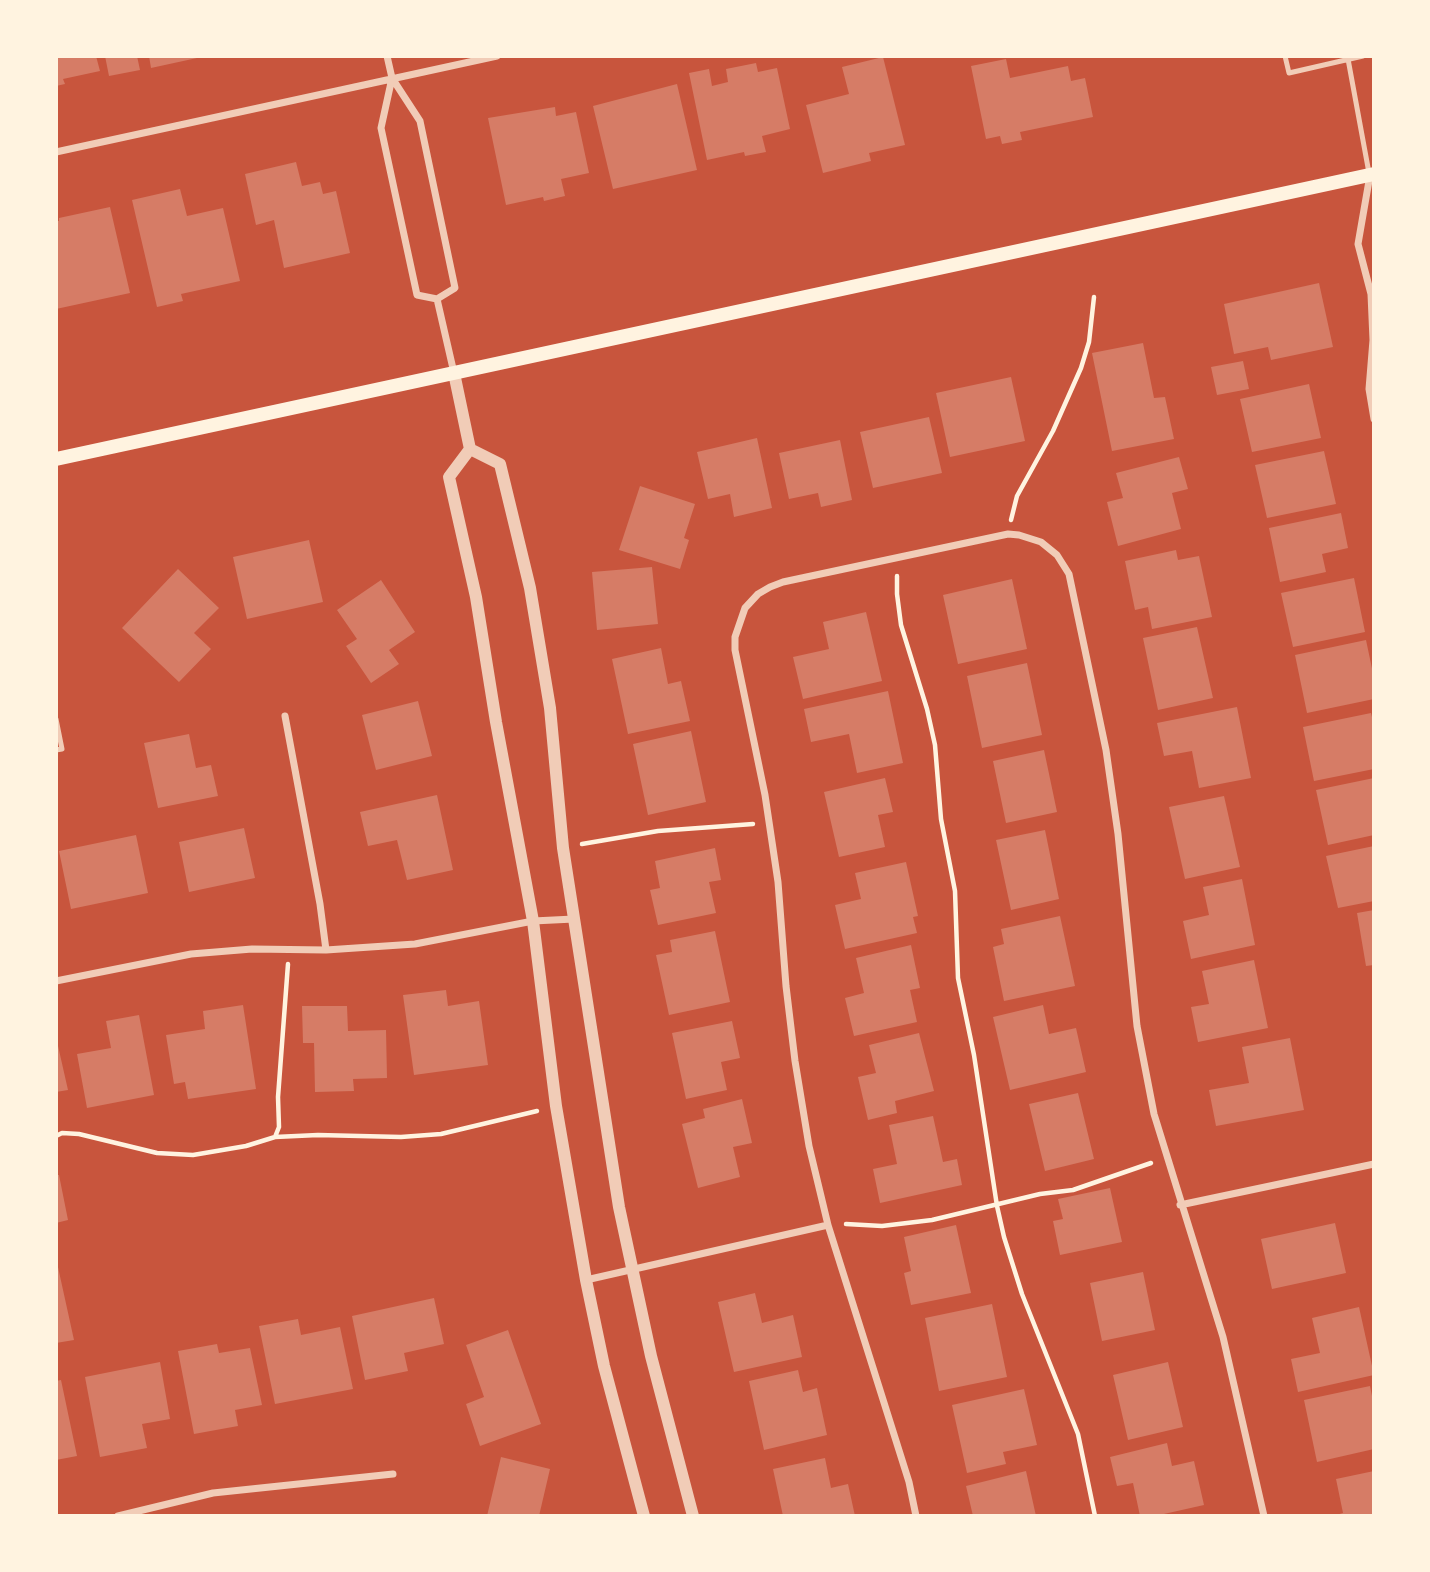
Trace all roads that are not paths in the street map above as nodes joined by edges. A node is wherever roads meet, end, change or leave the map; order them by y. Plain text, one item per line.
1 (387, 56) edge
2 (497, 56) edge
3 (1285, 56) edge
4 (1363, 56) edge
5 (1348, 60) junction
6 (392, 78) junction
7 (56, 152) edge
8 (1373, 177) edge
9 (437, 299) junction
10 (454, 373) junction
11 (1374, 419) edge
12 (470, 449) junction
13 (56, 459) edge
14 (285, 716) dead end
15 (56, 719) edge
16 (56, 750) edge
17 (574, 919) junction
18 (533, 921) junction
19 (326, 950) junction
20 (56, 981) edge
21 (1374, 1164) edge
22 (1180, 1205) junction
23 (828, 1225) junction
24 (630, 1269) junction
25 (586, 1280) junction
26 (393, 1474) dead end
27 (118, 1516) edge
28 (645, 1516) edge
29 (693, 1516) edge
30 (916, 1516) edge
31 (1264, 1516) edge

1 - 6 street
2 - 6 street
3 - 5 lane
4 - 5 lane
5 - 8 lane
6 - 7 street
6 - 9 street
6 - 9 street
8 - 10 main road
8 - 11 street
9 - 10 street
10 - 12 street
10 - 13 main road
12 - 17 street
12 - 18 street
14 - 19 street
15 - 16 lane
17 - 18 street
17 - 24 street
18 - 19 street
18 - 25 street
19 - 20 street
21 - 22 street
22 - 23 street
22 - 31 street
23 - 24 street
23 - 30 street
24 - 25 street
24 - 29 street
25 - 28 street
26 - 27 street

